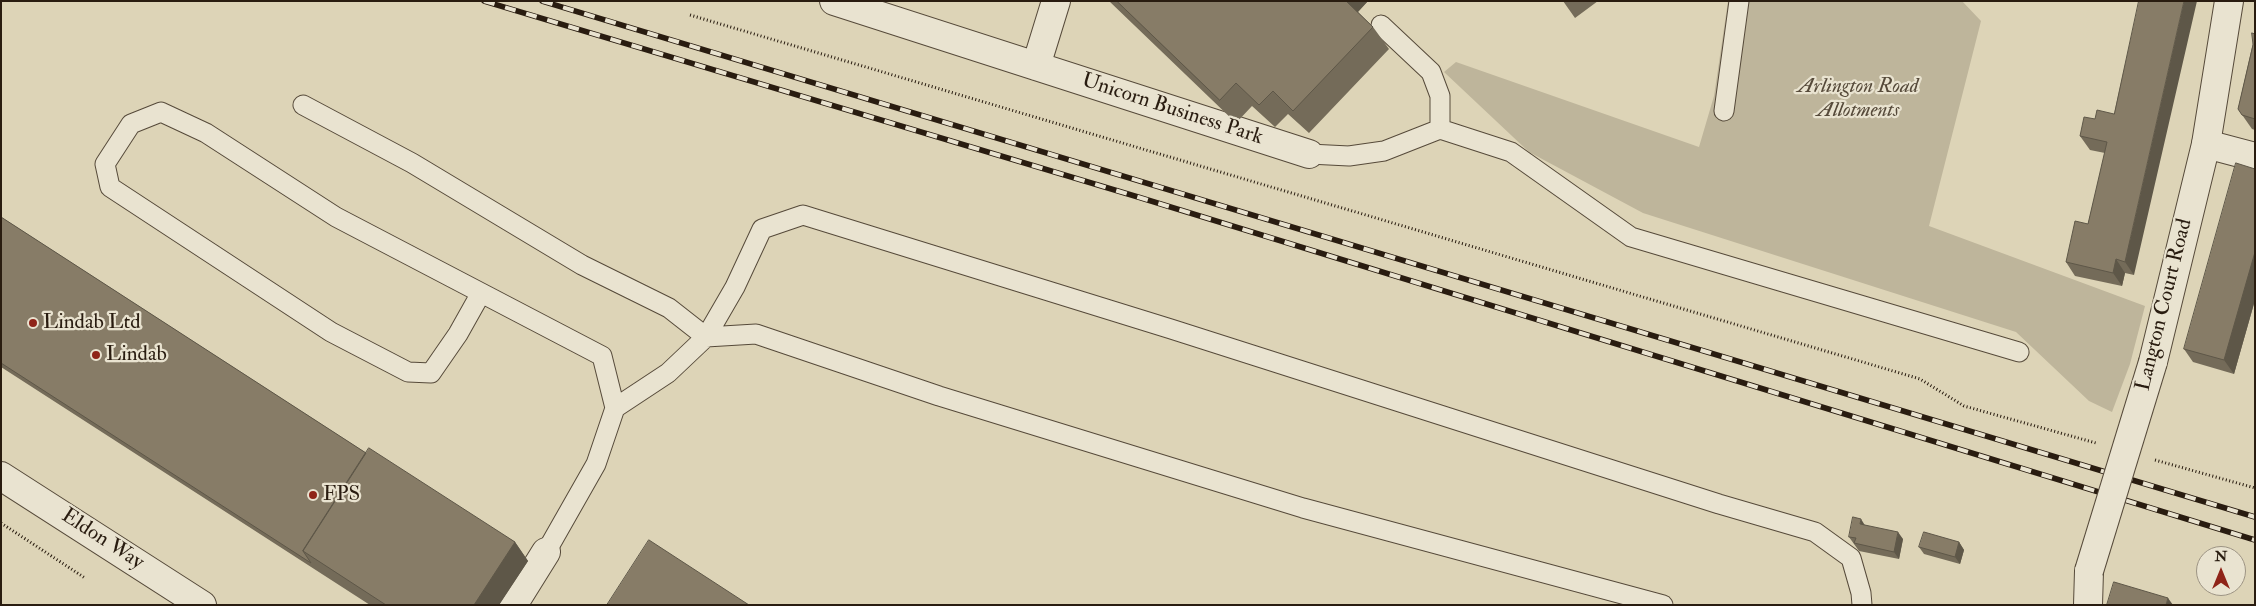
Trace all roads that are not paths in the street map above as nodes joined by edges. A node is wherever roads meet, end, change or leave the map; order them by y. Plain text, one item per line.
1 (834, 1) edge
2 (1056, 1) edge
3 (1738, 1) edge
4 (2229, 1) edge
5 (1381, 25) dead end
6 (1036, 66) junction
7 (303, 104) dead end
8 (1724, 111) dead end
9 (1440, 130) junction
10 (2206, 144) junction
11 (1309, 154) joint
12 (2255, 157) edge
13 (481, 293) junction
14 (706, 337) junction
15 (2019, 352) dead end
16 (615, 408) junction
17 (1, 476) edge
18 (546, 552) joint
19 (202, 605) edge
20 (513, 605) edge
21 (1663, 605) edge
22 (1862, 605) edge
23 (2088, 605) edge

1 - 6 street, Unicorn Business Park
2 - 6 street
3 - 8 lane
4 - 10 street, Langton Court Road
5 - 9 lane
6 - 11 street, Unicorn Business Park
7 - 14 lane
9 - 11 lane
9 - 15 lane
10 - 12 street
10 - 23 street, Langton Court Road, bridge
13 - 13 lane
13 - 16 lane
14 - 16 lane
14 - 21 lane
14 - 22 lane
16 - 18 lane
17 - 19 street, Eldon Way
18 - 20 street

